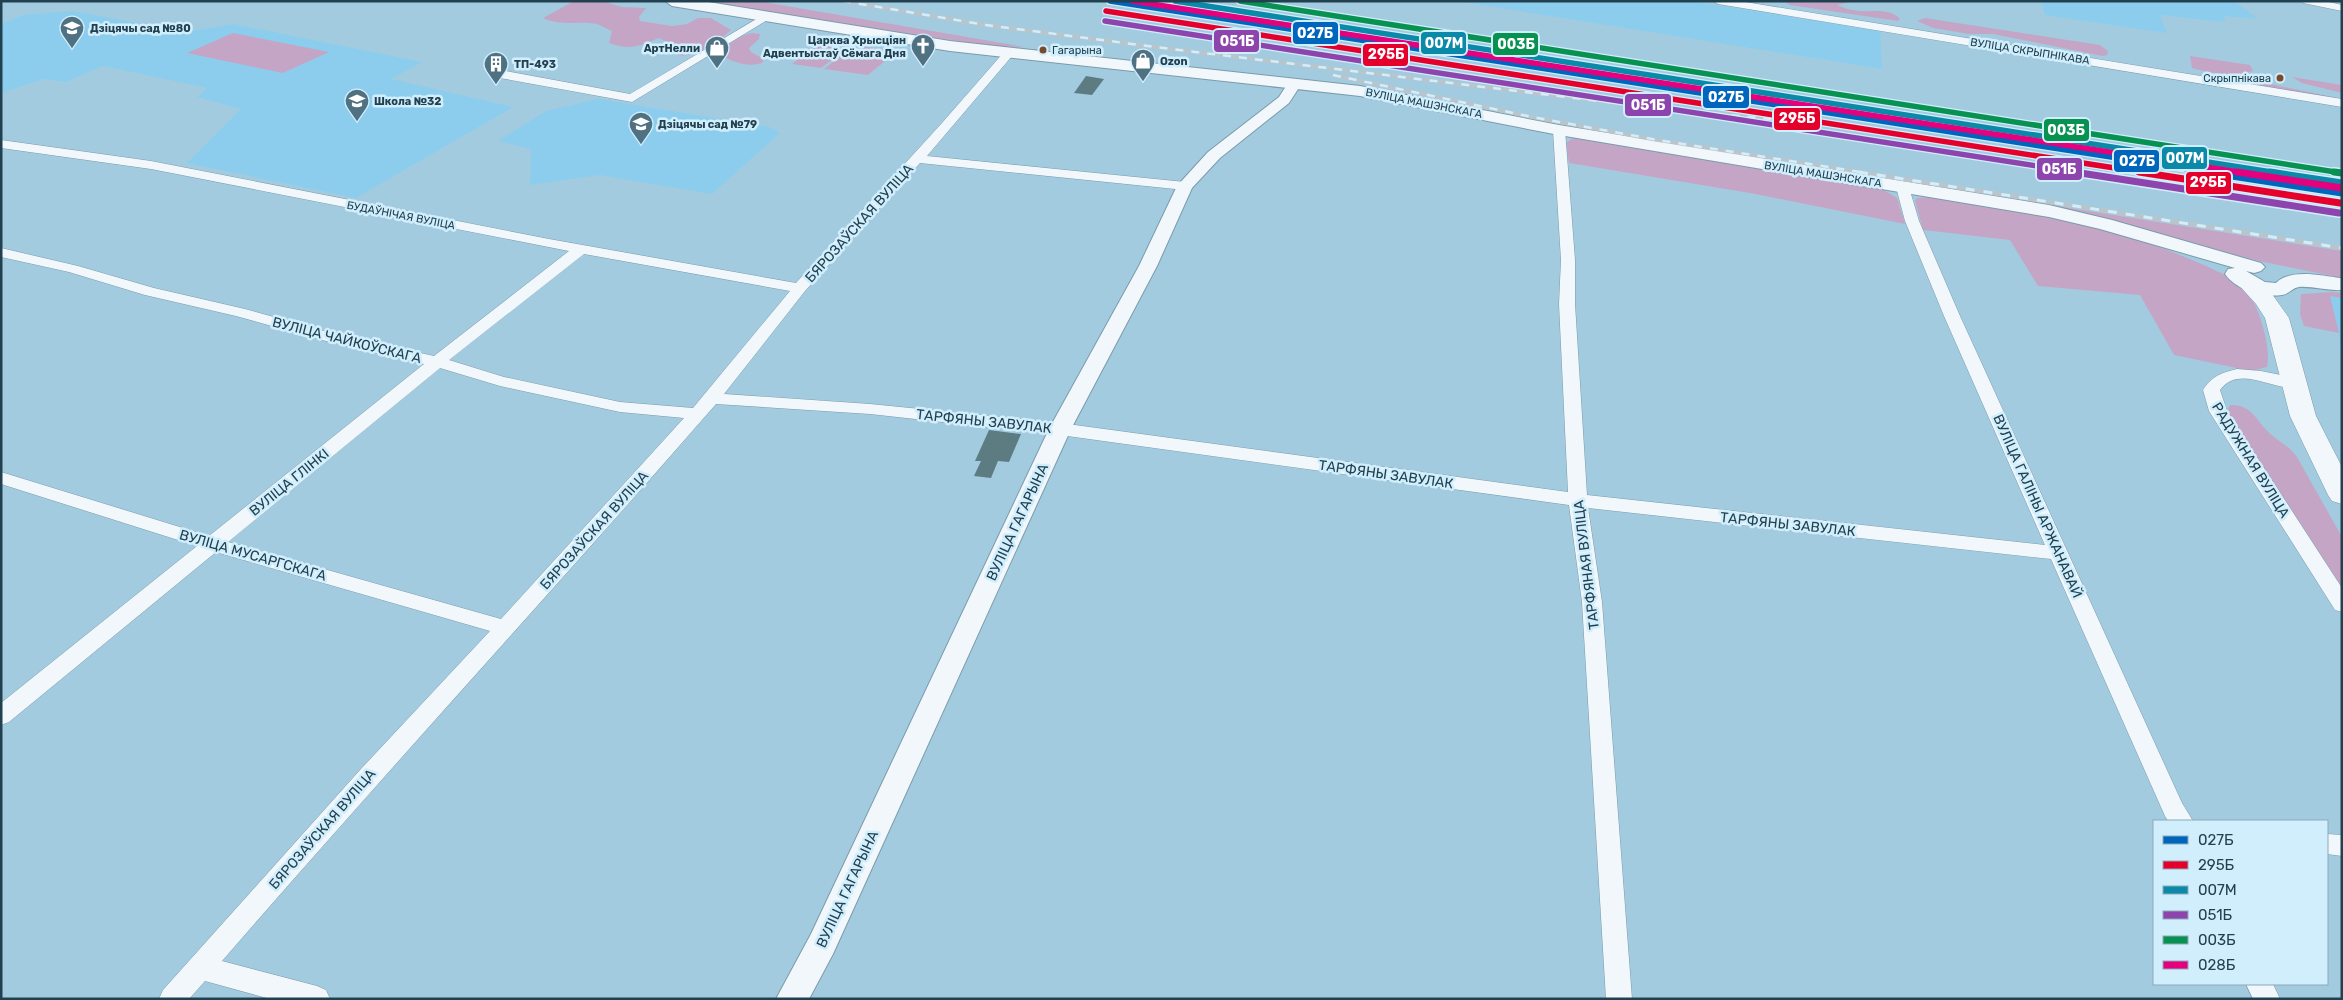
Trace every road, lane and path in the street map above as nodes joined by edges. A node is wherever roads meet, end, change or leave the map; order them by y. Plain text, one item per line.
1 (672, 1) edge
2 (1718, 1) edge
3 (2307, 1) edge
4 (2342, 8) edge
5 (765, 17) junction
6 (1008, 54) junction
7 (500, 74) dead end
8 (1295, 83) junction
9 (2342, 103) edge
10 (1559, 130) junction
11 (1, 144) edge
12 (916, 159) junction
13 (1185, 186) junction
14 (1904, 187) junction
15 (579, 250) junction
16 (1, 252) edge
17 (2263, 278) junction
18 (2341, 284) edge
19 (800, 288) junction
20 (2277, 318) junction
21 (438, 362) junction
22 (2294, 383) junction
23 (712, 398) junction
24 (695, 414) junction
25 (1060, 429) junction
26 (1, 478) edge
27 (2342, 495) edge
28 (1578, 501) junction
29 (212, 544) junction
30 (2060, 553) junction
31 (2342, 605) edge
32 (505, 628) junction
33 (1, 716) edge
34 (2180, 820) edge
35 (2328, 844) edge
36 (2342, 846) edge
37 (200, 967) junction
38 (2260, 985) edge
39 (172, 999) edge
40 (317, 999) edge
41 (792, 999) edge
42 (1619, 999) edge
43 (2267, 999) edge

1 - 5 main road, ВУЛІЦА МАШЭНСКАГА
2 - 9 street, ВУЛІЦА СКРЫПНІКАВА
3 - 4 street
5 - 6 main road, ВУЛІЦА МАШЭНСКАГА
5 - 7 street
6 - 8 main road, ВУЛІЦА МАШЭНСКАГА
6 - 12 street, БЯРОЗАЎСКАЯ ВУЛІЦА
8 - 10 main road, ВУЛІЦА МАШЭНСКАГА
8 - 13 street, ВУЛІЦА ГАГАРЫНА
10 - 14 main road, ВУЛІЦА МАШЭНСКАГА
10 - 28 street, ТАРФЯНАЯ ВУЛІЦА
11 - 15 street, БУДАЎНІЧАЯ ВУЛІЦА
12 - 13 street
12 - 19 street, БЯРОЗАЎСКАЯ ВУЛІЦА
13 - 25 street, ВУЛІЦА ГАГАРЫНА
14 - 17 main road, ВУЛІЦА МАШЭНСКАГА
14 - 30 street, ВУЛІЦА ГАЛІНЫ АРЖАНАВАЙ
15 - 19 street, БУДАЎНІЧАЯ ВУЛІЦА
15 - 21 street, ВУЛІЦА ГЛІНКІ
16 - 21 street, ВУЛІЦА ЧАЙКОЎСКАГА
17 - 18 main road
17 - 20 main road
17 - 20 main road
19 - 23 street, БЯРОЗАЎСКАЯ ВУЛІЦА
20 - 22 main road
21 - 24 street, ВУЛІЦА ЧАЙКОЎСКАГА
21 - 29 street, ВУЛІЦА ГЛІНКІ
22 - 27 main road
22 - 31 street, РАДУЖНАЯ ВУЛІЦА
23 - 24 street, БЯРОЗАЎСКАЯ ВУЛІЦА
23 - 25 street, ТАРФЯНЫ ЗАВУЛАК
24 - 32 street, БЯРОЗАЎСКАЯ ВУЛІЦА
25 - 28 street, ТАРФЯНЫ ЗАВУЛАК
25 - 41 street, ВУЛІЦА ГАГАРЫНА
26 - 29 street, ВУЛІЦА МУСАРГСКАГА
28 - 30 street, ТАРФЯНЫ ЗАВУЛАК
28 - 42 street, ТАРФЯНАЯ ВУЛІЦА
29 - 32 street, ВУЛІЦА МУСАРГСКАГА
29 - 33 street, ВУЛІЦА ГЛІНКІ
30 - 34 street, ВУЛІЦА ГАЛІНЫ АРЖАНАВАЙ
32 - 37 street, БЯРОЗАЎСКАЯ ВУЛІЦА
35 - 36 street
37 - 39 street, БЯРОЗАЎСКАЯ ВУЛІЦА
37 - 40 street
38 - 43 street

